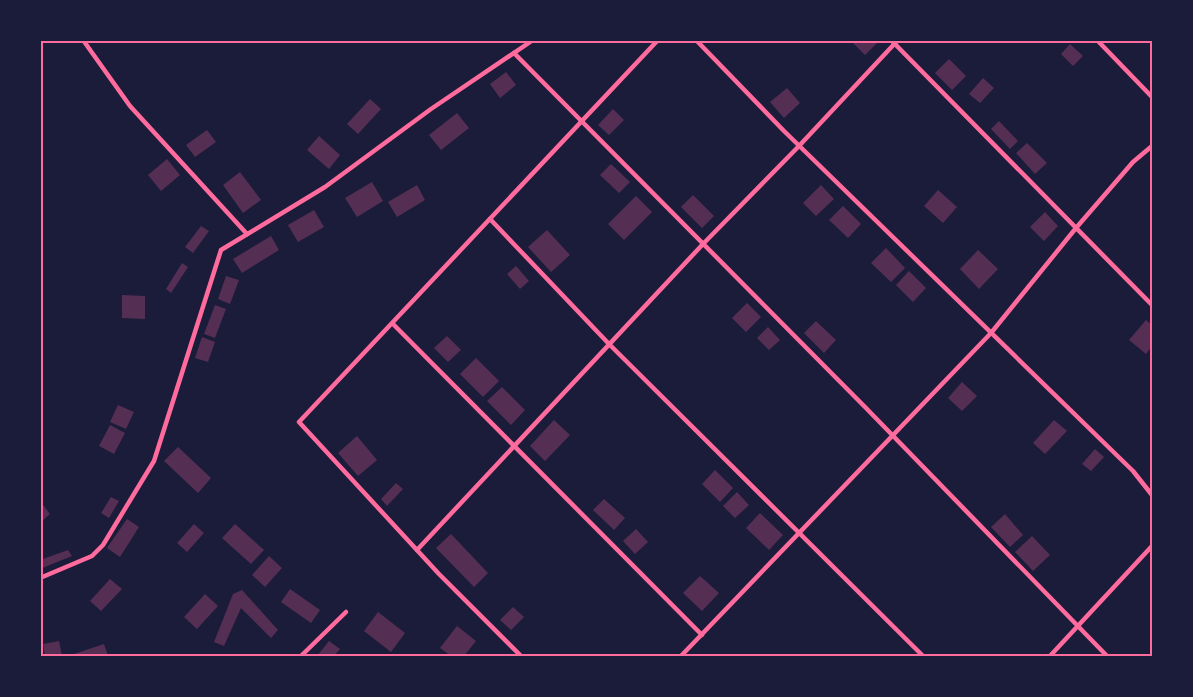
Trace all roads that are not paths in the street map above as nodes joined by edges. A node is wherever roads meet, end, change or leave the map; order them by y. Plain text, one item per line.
1 (83, 40) edge
2 (533, 40) edge
3 (658, 40) edge
4 (696, 40) edge
5 (1097, 40) edge
6 (894, 42) edge
7 (514, 53) junction
8 (1152, 97) edge
9 (581, 121) junction
10 (799, 146) junction
11 (1152, 146) edge
12 (490, 219) junction
13 (1076, 228) junction
14 (247, 234) junction
15 (703, 244) junction
16 (1152, 306) edge
17 (393, 324) junction
18 (991, 333) junction
19 (609, 344) junction
20 (892, 435) junction
21 (515, 445) junction
22 (1152, 495) edge
23 (798, 534) junction
24 (1152, 546) edge
25 (417, 550) junction
26 (40, 578) edge
27 (346, 612) dead end
28 (1078, 626) junction
29 (702, 635) junction
30 (301, 657) edge
31 (521, 657) edge
32 (681, 657) edge
33 (923, 657) edge
34 (1050, 657) edge
35 (1107, 657) edge

1 - 14 street
2 - 7 street
3 - 9 street
4 - 10 street
5 - 8 street
6 - 10 street
6 - 13 street
7 - 9 street
7 - 14 street
9 - 12 street
9 - 15 street
10 - 15 street
10 - 18 street
11 - 13 street
12 - 17 street
12 - 19 street
13 - 16 street
13 - 18 street
14 - 26 street
15 - 19 street
15 - 20 street
17 - 21 street
17 - 25 street
18 - 20 street
18 - 22 street
19 - 21 street
19 - 23 street
20 - 23 street
20 - 28 street
21 - 25 street
21 - 29 street
23 - 29 street
23 - 33 street
24 - 28 street
25 - 31 street
27 - 30 street
28 - 34 street
28 - 35 street
29 - 32 street

